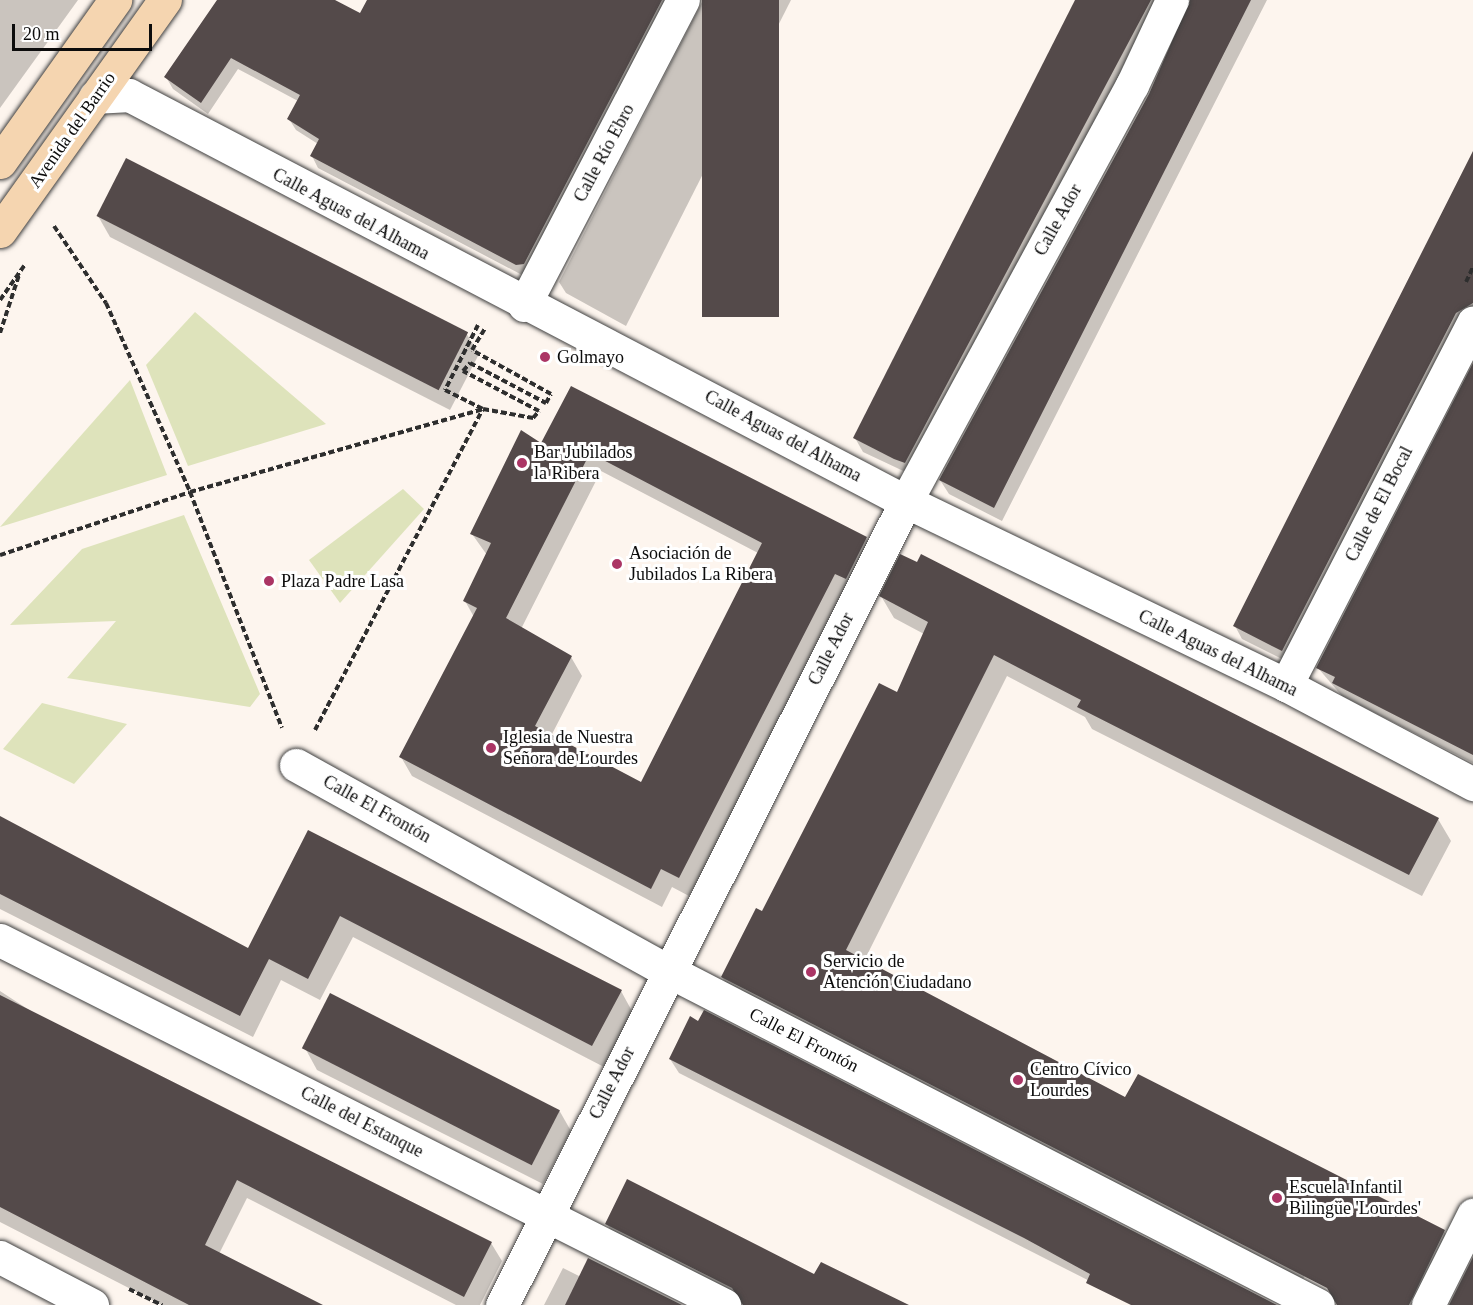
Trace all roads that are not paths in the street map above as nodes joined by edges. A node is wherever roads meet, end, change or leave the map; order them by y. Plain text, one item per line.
1 (115, 0) edge
2 (165, 0) edge
3 (683, 0) edge
4 (1172, 0) edge
5 (95, 97) junction
6 (0, 162) edge
7 (0, 231) edge
8 (525, 305) junction
9 (1473, 322) edge
10 (906, 501) junction
11 (1286, 685) junction
12 (296, 765) road end
13 (1473, 784) edge
14 (0, 940) edge
15 (669, 970) junction
16 (546, 1215) junction
17 (1473, 1215) edge
18 (0, 1257) edge
19 (92, 1305) edge
20 (502, 1305) edge
21 (724, 1305) edge
22 (1318, 1305) edge
23 (1428, 1305) edge

1 - 6 street
2 - 5 street, Avenida del Barrio
3 - 8 street, Calle Río Ebro
4 - 10 street, Calle Ador
5 - 7 street, Avenida del Barrio
5 - 8 street, Calle Aguas del Alhama
8 - 10 street, Calle Aguas del Alhama
9 - 11 street, Calle de El Bocal
10 - 11 street, Calle Aguas del Alhama
10 - 15 street, Calle Ador
11 - 13 street, Calle Aguas del Alhama
12 - 15 street, Calle El Frontón
14 - 16 street, Calle del Estanque
15 - 16 street, Calle Ador
15 - 22 street, Calle El Frontón
16 - 20 street, Calle Ador
16 - 21 street, Calle del Estanque
17 - 23 street
18 - 19 street

